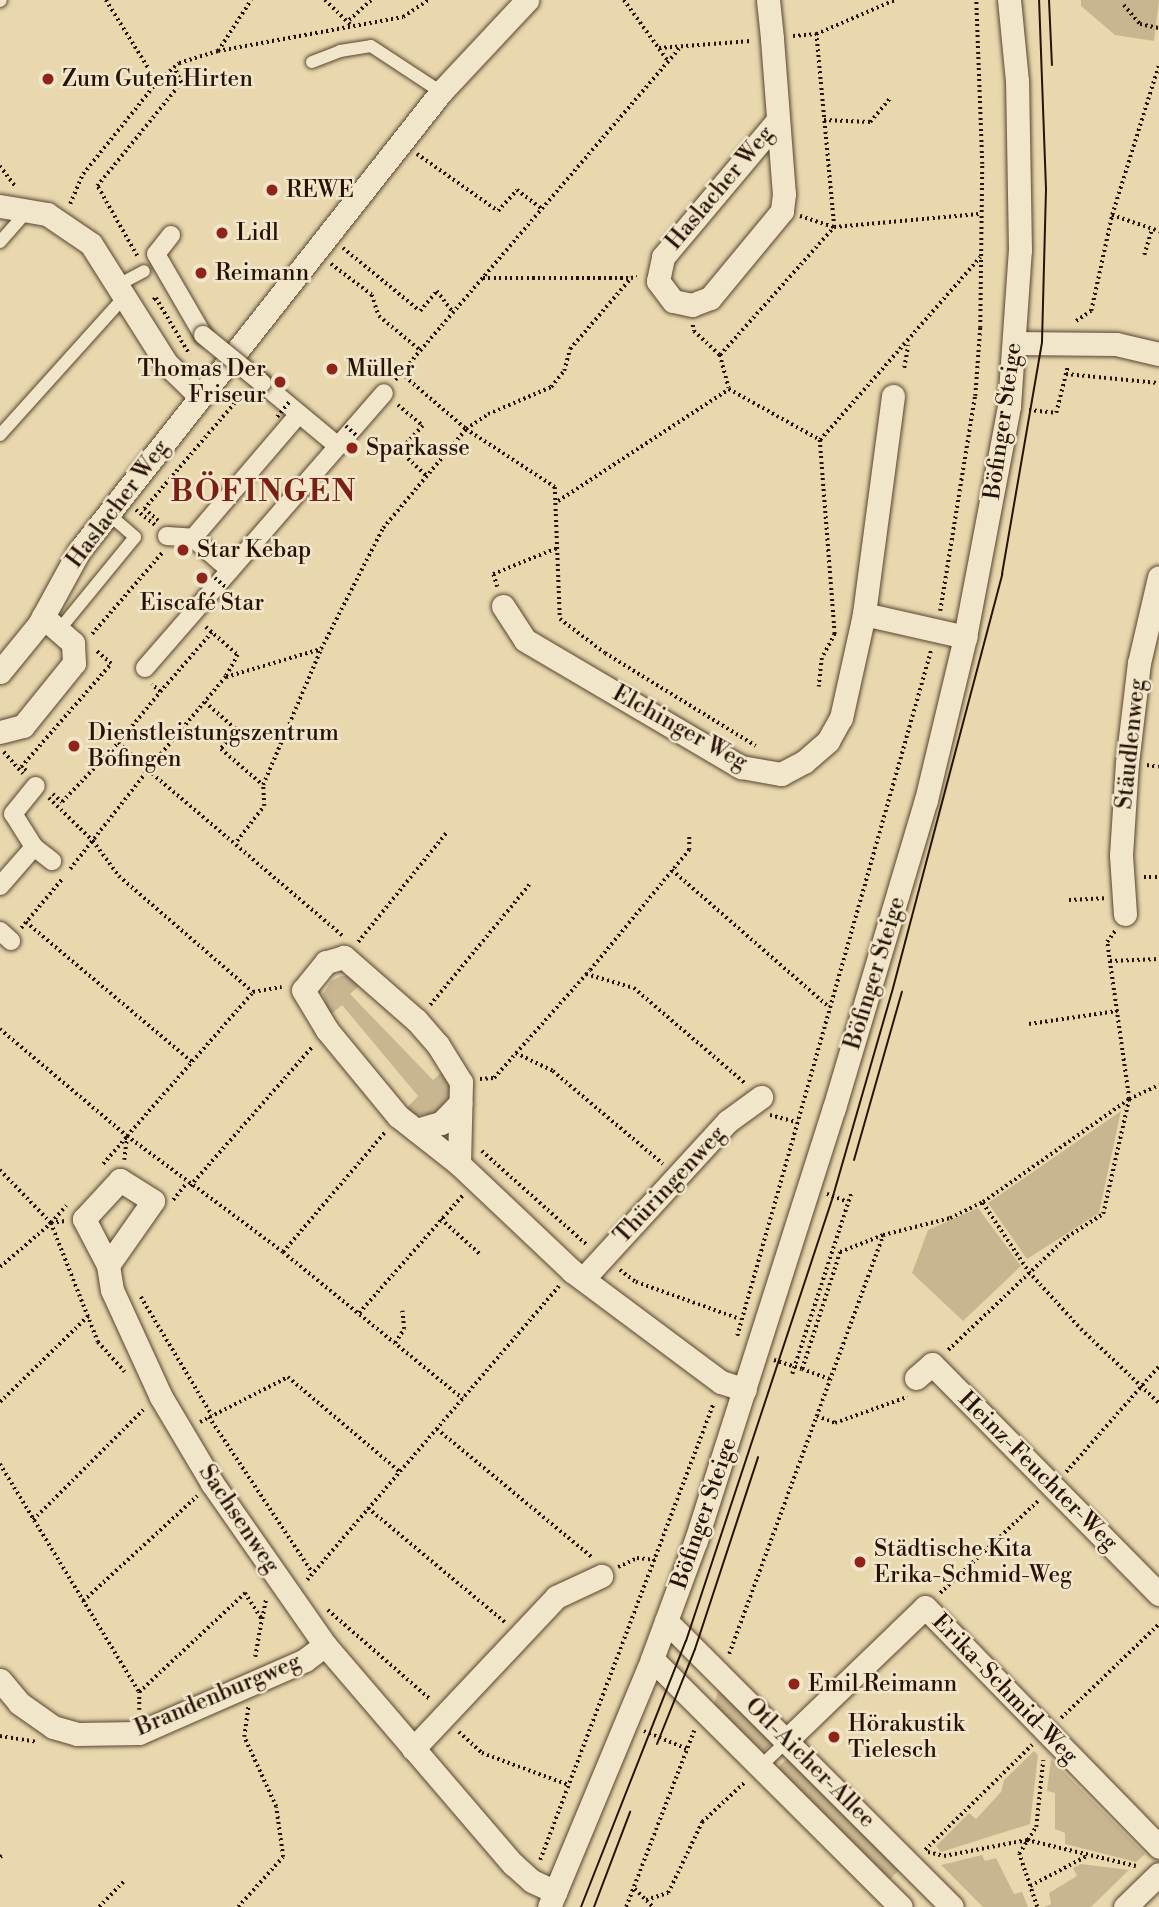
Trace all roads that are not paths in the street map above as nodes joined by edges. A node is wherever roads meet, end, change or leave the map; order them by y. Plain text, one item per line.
1 (527, 0) edge
2 (768, 0) edge
3 (1009, 0) edge
4 (312, 62) dead end
5 (441, 92) junction
6 (778, 120) junction
7 (0, 206) edge
8 (29, 209) junction
9 (171, 235) dead end
10 (0, 242) edge
11 (144, 271) dead end
12 (123, 289) junction
13 (1014, 343) junction
14 (1159, 354) edge
15 (384, 393) road end
16 (893, 396) dead end
17 (201, 397) junction
18 (295, 408) junction
19 (0, 435) edge
20 (338, 446) junction
21 (109, 513) junction
22 (1159, 577) edge
23 (224, 578) junction
24 (503, 606) road end
25 (864, 614) junction
26 (51, 623) junction
27 (965, 637) junction
28 (0, 672) edge
29 (145, 674) road end
30 (0, 732) edge
31 (37, 782) road end
32 (34, 847) junction
33 (52, 861) dead end
34 (2, 878) edge
35 (1124, 905) road end
36 (761, 1097) road end
37 (460, 1104) junction
38 (416, 1130) junction
39 (459, 1164) junction
40 (108, 1265) junction
41 (578, 1275) junction
42 (924, 1371) road end
43 (745, 1390) junction
44 (605, 1574) road end
45 (1159, 1594) edge
46 (666, 1621) junction
47 (325, 1645) junction
48 (652, 1659) junction
49 (0, 1680) edge
50 (788, 1740) junction
51 (412, 1749) junction
52 (761, 1766) junction
53 (1159, 1847) edge
54 (1150, 1871) edge
55 (553, 1899) edge
56 (901, 1907) edge
57 (952, 1907) edge
58 (1125, 1907) edge

1 - 5 street, Haslacher Weg
2 - 6 street, Haslacher Weg
3 - 13 street, Böfinger Steige
4 - 5 lane
5 - 17 street, Haslacher Weg
6 - 6 street, Haslacher Weg
7 - 8 street
8 - 10 lane
8 - 12 street
9 - 18 street, bridge
11 - 12 lane
12 - 17 street
12 - 19 lane
13 - 14 street
13 - 27 street, Böfinger Steige
15 - 20 street
16 - 25 street, Elchinger Weg
17 - 21 street, Haslacher Weg
18 - 20 street
18 - 23 street
20 - 23 street
21 - 26 street, Haslacher Weg
21 - 26 lane
22 - 35 street, Stäudlenweg
23 - 29 street
24 - 25 street, Elchinger Weg
25 - 27 street
26 - 28 street, Haslacher Weg
26 - 30 street
27 - 43 street, Böfinger Steige
31 - 32 street
32 - 33 street
32 - 34 street
36 - 41 street, Thüringenweg
37 - 38 street
37 - 38 street
37 - 39 street
38 - 39 street
39 - 41 street
40 - 40 street, Sachsenweg
40 - 47 street, Sachsenweg
41 - 43 street
42 - 45 street, Heinz-Feuchter-Weg
43 - 46 street, Böfinger Steige
44 - 51 street
46 - 48 street, Böfinger Steige
46 - 50 street, Otl-Aicher-Allee
47 - 49 street, Brandenburgweg
47 - 51 street, Sachsenweg
48 - 52 street, Otl-Aicher-Allee
48 - 55 street, Böfinger Steige
50 - 52 lane
50 - 53 street, Erika-Schmid-Weg
50 - 57 street, Otl-Aicher-Allee
51 - 55 street, Sachsenweg
52 - 56 street, Otl-Aicher-Allee
54 - 58 street

